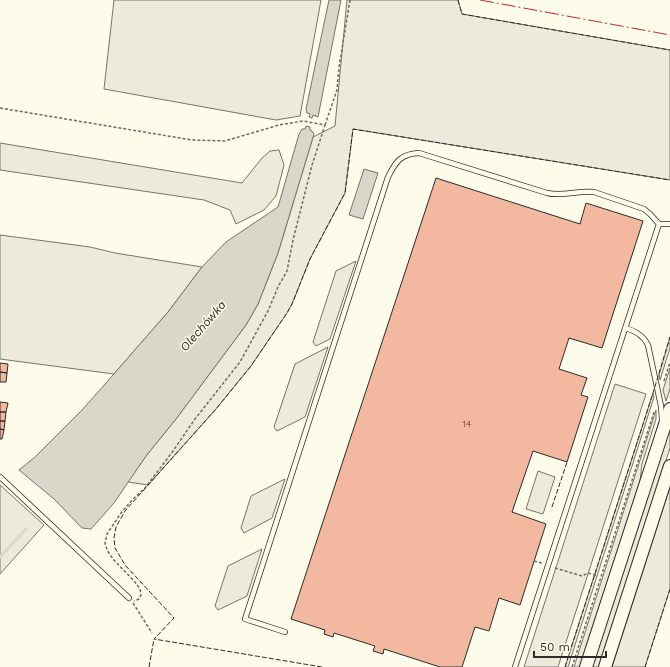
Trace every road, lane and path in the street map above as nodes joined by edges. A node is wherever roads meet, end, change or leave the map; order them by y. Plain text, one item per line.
1 (350, 0) edge
2 (0, 108) edge
3 (325, 125) junction
4 (660, 224) junction
5 (670, 224) edge
6 (625, 328) junction
7 (670, 362) edge
8 (659, 396) junction
9 (670, 408) edge
10 (662, 433) junction
11 (670, 466) edge
12 (0, 477) edge
13 (534, 561) dead end
14 (548, 565) junction
15 (598, 576) dead end
16 (129, 598) junction
17 (285, 632) dead end
18 (152, 633) dead end
19 (515, 667) edge
20 (572, 667) edge
21 (586, 667) edge
22 (605, 667) edge

1 - 3 path
2 - 3 path
3 - 16 path
4 - 5 lane
4 - 6 lane
4 - 17 lane
6 - 8 lane
6 - 14 lane
7 - 8 path
8 - 10 lane
8 - 20 path
9 - 10 street
10 - 21 street
11 - 22 street
12 - 16 lane
13 - 14 path
14 - 15 path
14 - 19 lane
16 - 18 path

